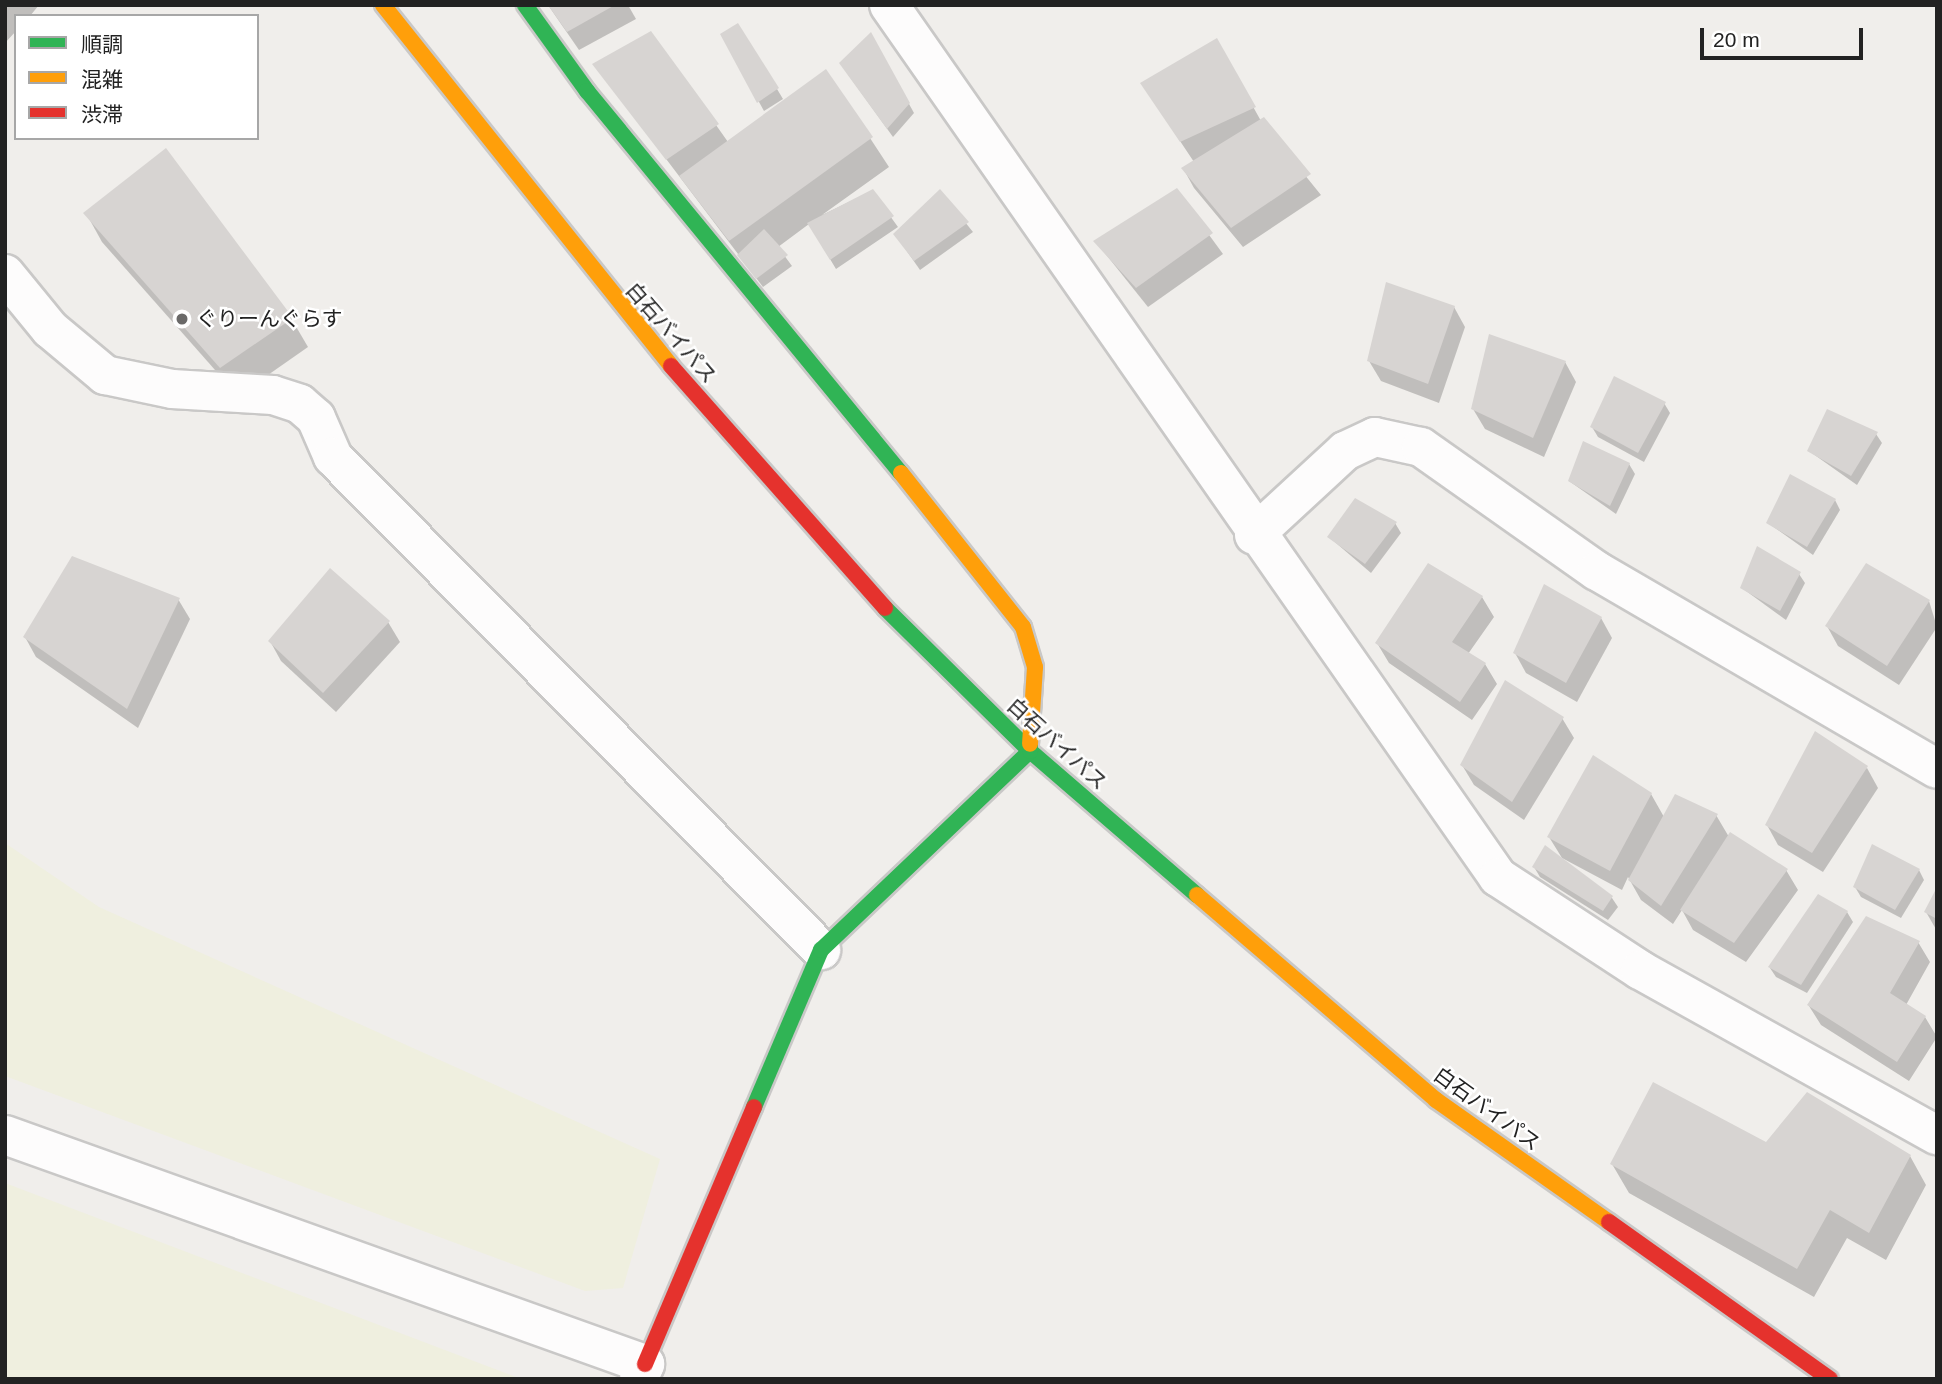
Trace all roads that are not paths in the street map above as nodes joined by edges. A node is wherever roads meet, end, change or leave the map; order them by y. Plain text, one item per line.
1 (383, 5) edge
2 (524, 5) edge
3 (889, 5) edge
4 (5, 274) edge
5 (1254, 536) junction
6 (1030, 751) junction
7 (1937, 769) edge
8 (821, 950) junction
9 (5, 1135) edge
10 (1937, 1135) edge
11 (642, 1371) edge
12 (1830, 1379) edge

1 - 6 main road, 白石バイパス
2 - 6 main road
3 - 5 street
4 - 8 street
5 - 7 street
5 - 10 street
6 - 8 main road
6 - 12 main road, 白石バイパス
8 - 11 main road
9 - 11 street

